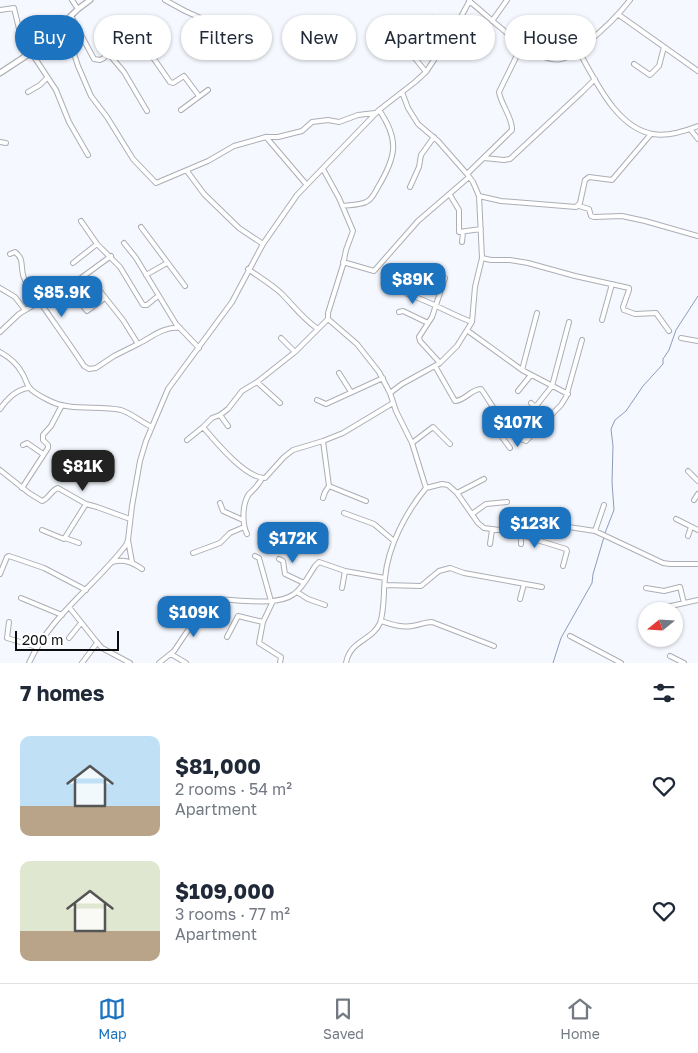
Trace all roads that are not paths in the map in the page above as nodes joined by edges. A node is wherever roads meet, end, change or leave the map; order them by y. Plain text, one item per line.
1 (72, 0) edge
2 (90, 0) edge
3 (165, 0) edge
4 (507, 0) edge
5 (630, 0) edge
6 (469, 1) edge
7 (78, 9) junction
8 (0, 10) edge
9 (15, 15) edge
10 (73, 15) edge
11 (194, 15) edge
12 (462, 15) edge
13 (485, 15) edge
14 (618, 15) junction
15 (495, 17) edge
16 (495, 23) edge
17 (505, 31) edge
18 (596, 36) edge
19 (84, 39) edge
20 (664, 47) junction
21 (94, 59) edge
22 (20, 60) edge
23 (35, 60) edge
24 (76, 60) edge
25 (114, 60) edge
26 (155, 60) edge
27 (416, 60) edge
28 (434, 60) edge
29 (515, 60) edge
30 (584, 60) edge
31 (634, 64) dead end
32 (698, 71) edge
33 (426, 72) junction
34 (0, 73) edge
35 (47, 78) junction
36 (594, 79) junction
37 (208, 90) dead end
38 (28, 92) dead end
39 (402, 92) junction
40 (198, 96) junction
41 (181, 110) dead end
42 (147, 111) dead end
43 (377, 112) junction
44 (698, 126) edge
45 (690, 129) junction
46 (651, 134) junction
47 (266, 137) junction
48 (434, 138) junction
49 (698, 139) edge
50 (0, 142) edge
51 (6, 143) dead end
52 (88, 155) dead end
53 (484, 158) junction
54 (323, 169) junction
55 (187, 171) junction
56 (468, 176) junction
57 (306, 184) junction
58 (410, 187) dead end
59 (450, 195) junction
60 (479, 196) junction
61 (343, 206) junction
62 (579, 206) junction
63 (81, 221) dead end
64 (141, 227) dead end
65 (481, 229) junction
66 (462, 232) junction
67 (698, 236) edge
68 (462, 242) dead end
69 (124, 243) dead end
70 (97, 244) junction
71 (263, 244) junction
72 (10, 254) dead end
73 (110, 256) junction
74 (482, 258) junction
75 (344, 262) junction
76 (73, 263) dead end
77 (167, 263) junction
78 (248, 270) junction
79 (146, 275) junction
80 (81, 278) dead end
81 (445, 278) dead end
82 (92, 281) dead end
83 (612, 284) junction
84 (185, 286) dead end
85 (0, 288) edge
86 (72, 293) dead end
87 (407, 294) dead end
88 (158, 296) junction
89 (106, 298) junction
90 (39, 302) junction
91 (437, 305) junction
92 (25, 310) junction
93 (399, 312) dead end
94 (537, 313) dead end
95 (328, 319) junction
96 (602, 320) dead end
97 (472, 322) junction
98 (569, 322) dead end
99 (428, 323) junction
100 (180, 328) junction
101 (318, 329) junction
102 (468, 331) junction
103 (669, 331) dead end
104 (0, 332) edge
105 (281, 338) dead end
106 (681, 338) dead end
107 (582, 340) dead end
108 (698, 341) edge
109 (138, 344) junction
110 (199, 348) junction
111 (0, 352) edge
112 (295, 352) junction
113 (440, 363) junction
114 (435, 366) junction
115 (522, 370) junction
116 (340, 373) dead end
117 (531, 375) junction
118 (383, 378) junction
119 (257, 382) junction
120 (552, 386) junction
121 (29, 388) junction
122 (518, 391) dead end
123 (352, 392) junction
124 (390, 392) junction
125 (568, 394) junction
126 (317, 400) dead end
127 (280, 403) dead end
128 (393, 403) junction
129 (531, 403) dead end
130 (62, 405) junction
131 (0, 407) edge
132 (220, 415) junction
133 (500, 419) junction
134 (152, 426) junction
135 (228, 426) dead end
136 (203, 427) junction
137 (187, 440) dead end
138 (323, 441) junction
139 (412, 443) junction
140 (450, 444) dead end
141 (23, 445) dead end
142 (510, 448) dead end
143 (43, 454) junction
144 (0, 470) edge
145 (688, 471) dead end
146 (262, 478) junction
147 (484, 479) dead end
148 (698, 481) edge
149 (329, 486) junction
150 (22, 488) junction
151 (426, 488) junction
152 (457, 493) junction
153 (698, 494) edge
154 (322, 498) dead end
155 (694, 500) dead end
156 (366, 501) dead end
157 (506, 502) dead end
158 (220, 503) dead end
159 (86, 504) junction
160 (604, 505) dead end
161 (344, 513) dead end
162 (472, 514) junction
163 (676, 518) dead end
164 (130, 520) junction
165 (243, 520) junction
166 (244, 527) junction
167 (691, 527) junction
168 (42, 530) dead end
169 (492, 530) junction
170 (698, 530) edge
171 (517, 531) junction
172 (595, 531) junction
173 (247, 534) dead end
174 (521, 535) junction
175 (688, 536) dead end
176 (65, 538) junction
177 (128, 540) junction
178 (394, 542) junction
179 (79, 543) dead end
180 (490, 544) dead end
181 (521, 544) dead end
182 (193, 553) dead end
183 (255, 556) dead end
184 (279, 559) dead end
185 (112, 562) junction
186 (132, 562) junction
187 (698, 564) edge
188 (562, 566) dead end
189 (142, 569) dead end
190 (345, 571) junction
191 (0, 574) edge
192 (385, 578) junction
193 (304, 582) junction
194 (524, 584) junction
195 (385, 585) junction
196 (542, 587) dead end
197 (342, 588) dead end
198 (646, 588) dead end
199 (86, 590) junction
200 (297, 592) junction
201 (21, 598) dead end
202 (520, 599) dead end
203 (698, 600) edge
204 (272, 601) junction
205 (684, 603) joint
206 (325, 605) dead end
207 (69, 607) junction
208 (62, 615) junction
209 (380, 621) junction
210 (9, 622) dead end
211 (263, 622) junction
212 (81, 623) junction
213 (570, 636) dead end
214 (69, 638) dead end
215 (226, 638) dead end
216 (97, 642) junction
217 (494, 646) dead end
218 (37, 647) junction
219 (171, 654) junction
220 (670, 656) dead end
221 (125, 661) edge
222 (29, 663) edge
223 (82, 663) edge
224 (130, 663) edge
225 (159, 663) edge
226 (186, 663) edge
227 (280, 663) edge
228 (346, 663) edge
229 (621, 663) edge
230 (684, 663) edge

1 - 7 street
2 - 7 street
3 - 11 street
4 - 15 street
5 - 14 street
6 - 12 street
6 - 13 street
7 - 10 street
8 - 9 street
14 - 18 street
14 - 20 street
16 - 17 street
19 - 21 street
20 - 31 street
20 - 32 street
22 - 34 street
23 - 35 street
24 - 55 street
25 - 42 street
26 - 40 street
27 - 33 street
28 - 33 street
29 - 53 street
30 - 36 street
33 - 39 street
35 - 38 street
35 - 52 street
36 - 46 street
36 - 53 street
37 - 40 street
39 - 43 street
39 - 48 street
40 - 41 street
43 - 47 street
43 - 54 street
43 - 61 street
44 - 45 street
45 - 46 street
45 - 49 street
46 - 62 street
47 - 55 street
47 - 57 street
48 - 56 street
48 - 58 street
50 - 51 street
53 - 56 street
54 - 57 street
54 - 61 street
55 - 71 street
56 - 59 street
56 - 60 street
57 - 71 street
59 - 66 street
59 - 75 street
60 - 62 street
60 - 65 street
61 - 75 street
62 - 67 street
63 - 70 street
64 - 77 street
65 - 66 street
65 - 74 street
66 - 68 street
69 - 79 street
70 - 73 street
70 - 76 street
71 - 78 street
72 - 90 street
73 - 80 street
73 - 88 street
74 - 83 street
74 - 97 street
75 - 95 street
77 - 79 street
77 - 84 street
78 - 101 street
78 - 110 street
79 - 88 street
81 - 91 street
82 - 89 street
83 - 96 street
83 - 103 street
85 - 92 street
86 - 89 street
87 - 91 street
88 - 100 street
89 - 109 street
90 - 92 street
90 - 109 street
91 - 97 street
91 - 99 street
92 - 104 street
93 - 99 street
94 - 115 street
95 - 101 street
95 - 118 street
97 - 102 street
98 - 120 street
99 - 113 street
100 - 109 street
100 - 110 street
101 - 112 street
102 - 113 street
102 - 115 street
105 - 112 street
106 - 108 street
107 - 125 street
110 - 134 street
111 - 121 street
112 - 119 street
113 - 114 street
114 - 124 street
114 - 133 street
115 - 117 street
116 - 123 street
117 - 120 street
117 - 122 street
118 - 123 street
118 - 124 street
119 - 127 street
119 - 132 street
120 - 125 street
120 - 129 street
121 - 130 street
121 - 131 street
123 - 126 street
124 - 128 street
125 - 133 street
128 - 138 street
128 - 139 street
130 - 134 street
130 - 143 street
132 - 135 street
132 - 136 street
133 - 142 street
134 - 164 street
136 - 137 street
136 - 146 street
138 - 146 street
138 - 149 street
139 - 140 street
139 - 151 street
141 - 143 street
143 - 150 street
144 - 150 street
145 - 148 street
146 - 165 street
147 - 152 street
149 - 154 street
149 - 156 street
150 - 159 street
151 - 152 street
151 - 178 street
152 - 162 street
153 - 155 street
157 - 162 street
158 - 165 street
159 - 164 street
159 - 176 street
160 - 172 street
161 - 178 street
162 - 169 street
163 - 167 street
164 - 177 street
165 - 166 street
166 - 173 street
166 - 182 street
167 - 170 street
167 - 175 street
168 - 176 street
169 - 171 street
169 - 180 street
171 - 172 street
171 - 174 street
172 - 187 street
174 - 181 street
174 - 188 street
176 - 179 street
177 - 185 street
177 - 186 street
178 - 192 street
183 - 204 street
184 - 193 street
185 - 186 street
185 - 199 street
186 - 189 street
190 - 192 street
190 - 193 street
190 - 197 street
191 - 199 street
192 - 195 street
193 - 200 street
194 - 195 street
194 - 196 street
194 - 202 street
195 - 209 street
198 - 205 street
199 - 207 street
200 - 204 street
200 - 206 street
201 - 208 street
203 - 205 street
204 - 211 street
204 - 219 street
207 - 208 street
207 - 212 street
208 - 218 street
209 - 217 street
209 - 228 street
210 - 218 street
211 - 215 street
211 - 227 street
212 - 214 street
212 - 216 street
213 - 229 street
216 - 221 street
216 - 223 street
218 - 222 street
219 - 225 street
219 - 226 street
220 - 230 street
221 - 224 street

